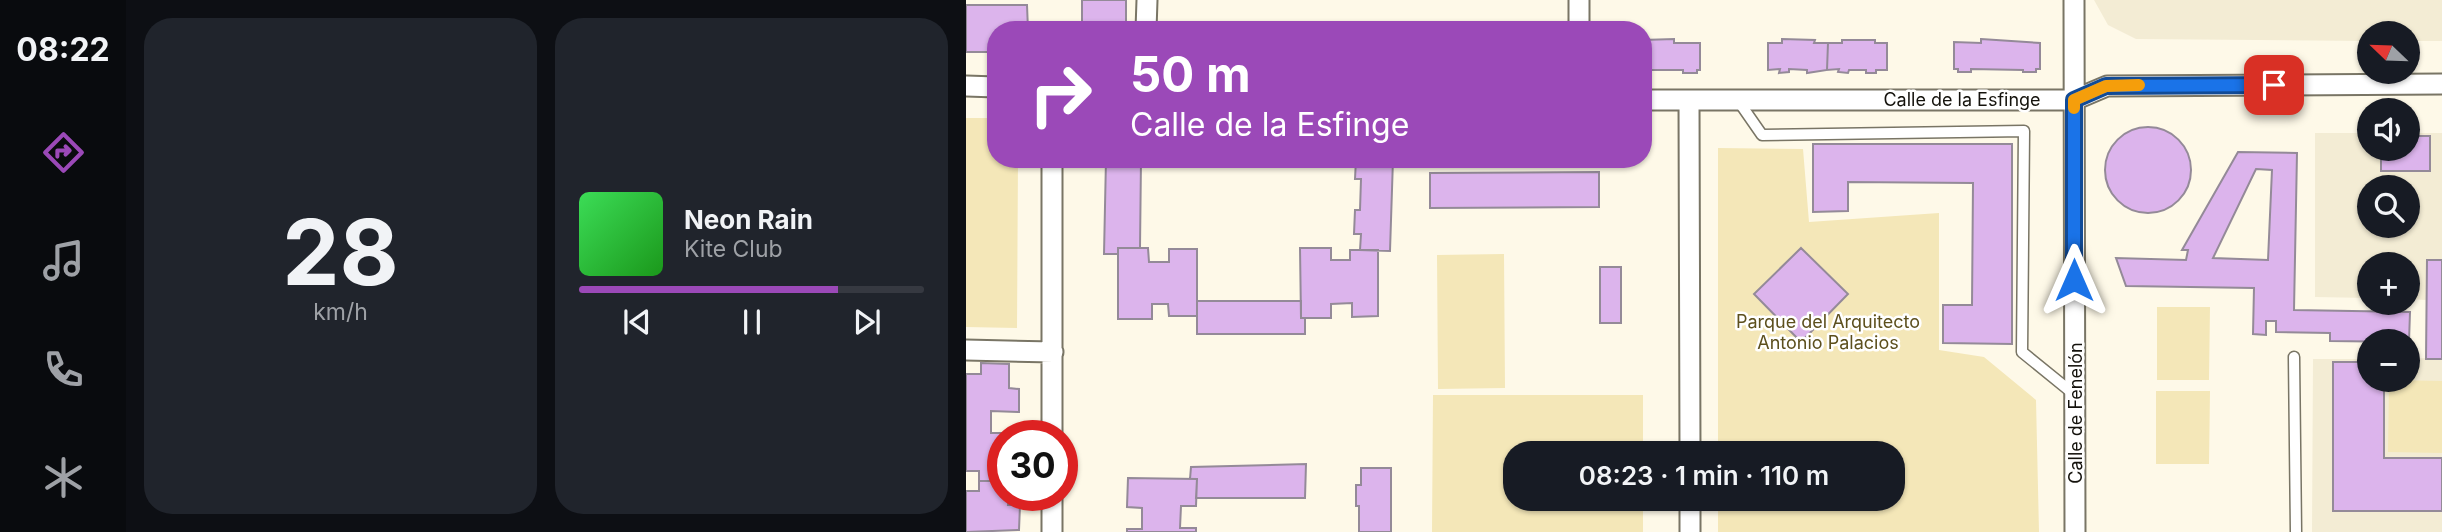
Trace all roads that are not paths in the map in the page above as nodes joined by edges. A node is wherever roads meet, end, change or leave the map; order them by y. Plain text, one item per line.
1 (1147, 0) edge
2 (1579, 0) edge
3 (2074, 0) edge
4 (1146, 21) edge
5 (1579, 21) edge
6 (2442, 84) edge
7 (966, 86) edge
8 (987, 86) edge
9 (1736, 98) junction
10 (1652, 100) edge
11 (1689, 100) junction
12 (2074, 100) junction
13 (1052, 168) edge
14 (966, 350) edge
15 (1053, 352) junction
16 (2294, 357) dead end
17 (2075, 395) junction
18 (1052, 420) edge
19 (1690, 441) edge
20 (1052, 511) edge
21 (1690, 511) edge
22 (1052, 532) edge
23 (1690, 532) edge
24 (2075, 532) edge
25 (2296, 532) edge

1 - 4 street
2 - 5 street
3 - 12 street, Calle de Fenelón
6 - 12 street, Calle de la Esfinge
7 - 8 street
9 - 11 street, Calle de la Esfinge
9 - 12 street, Calle de la Esfinge
9 - 17 lane
10 - 11 street, Calle de la Esfinge
11 - 19 street
12 - 17 street, Calle de Fenelón
13 - 15 street
14 - 15 street
15 - 18 street
16 - 25 lane
17 - 24 street, Calle de Fenelón
20 - 22 street
21 - 23 street

